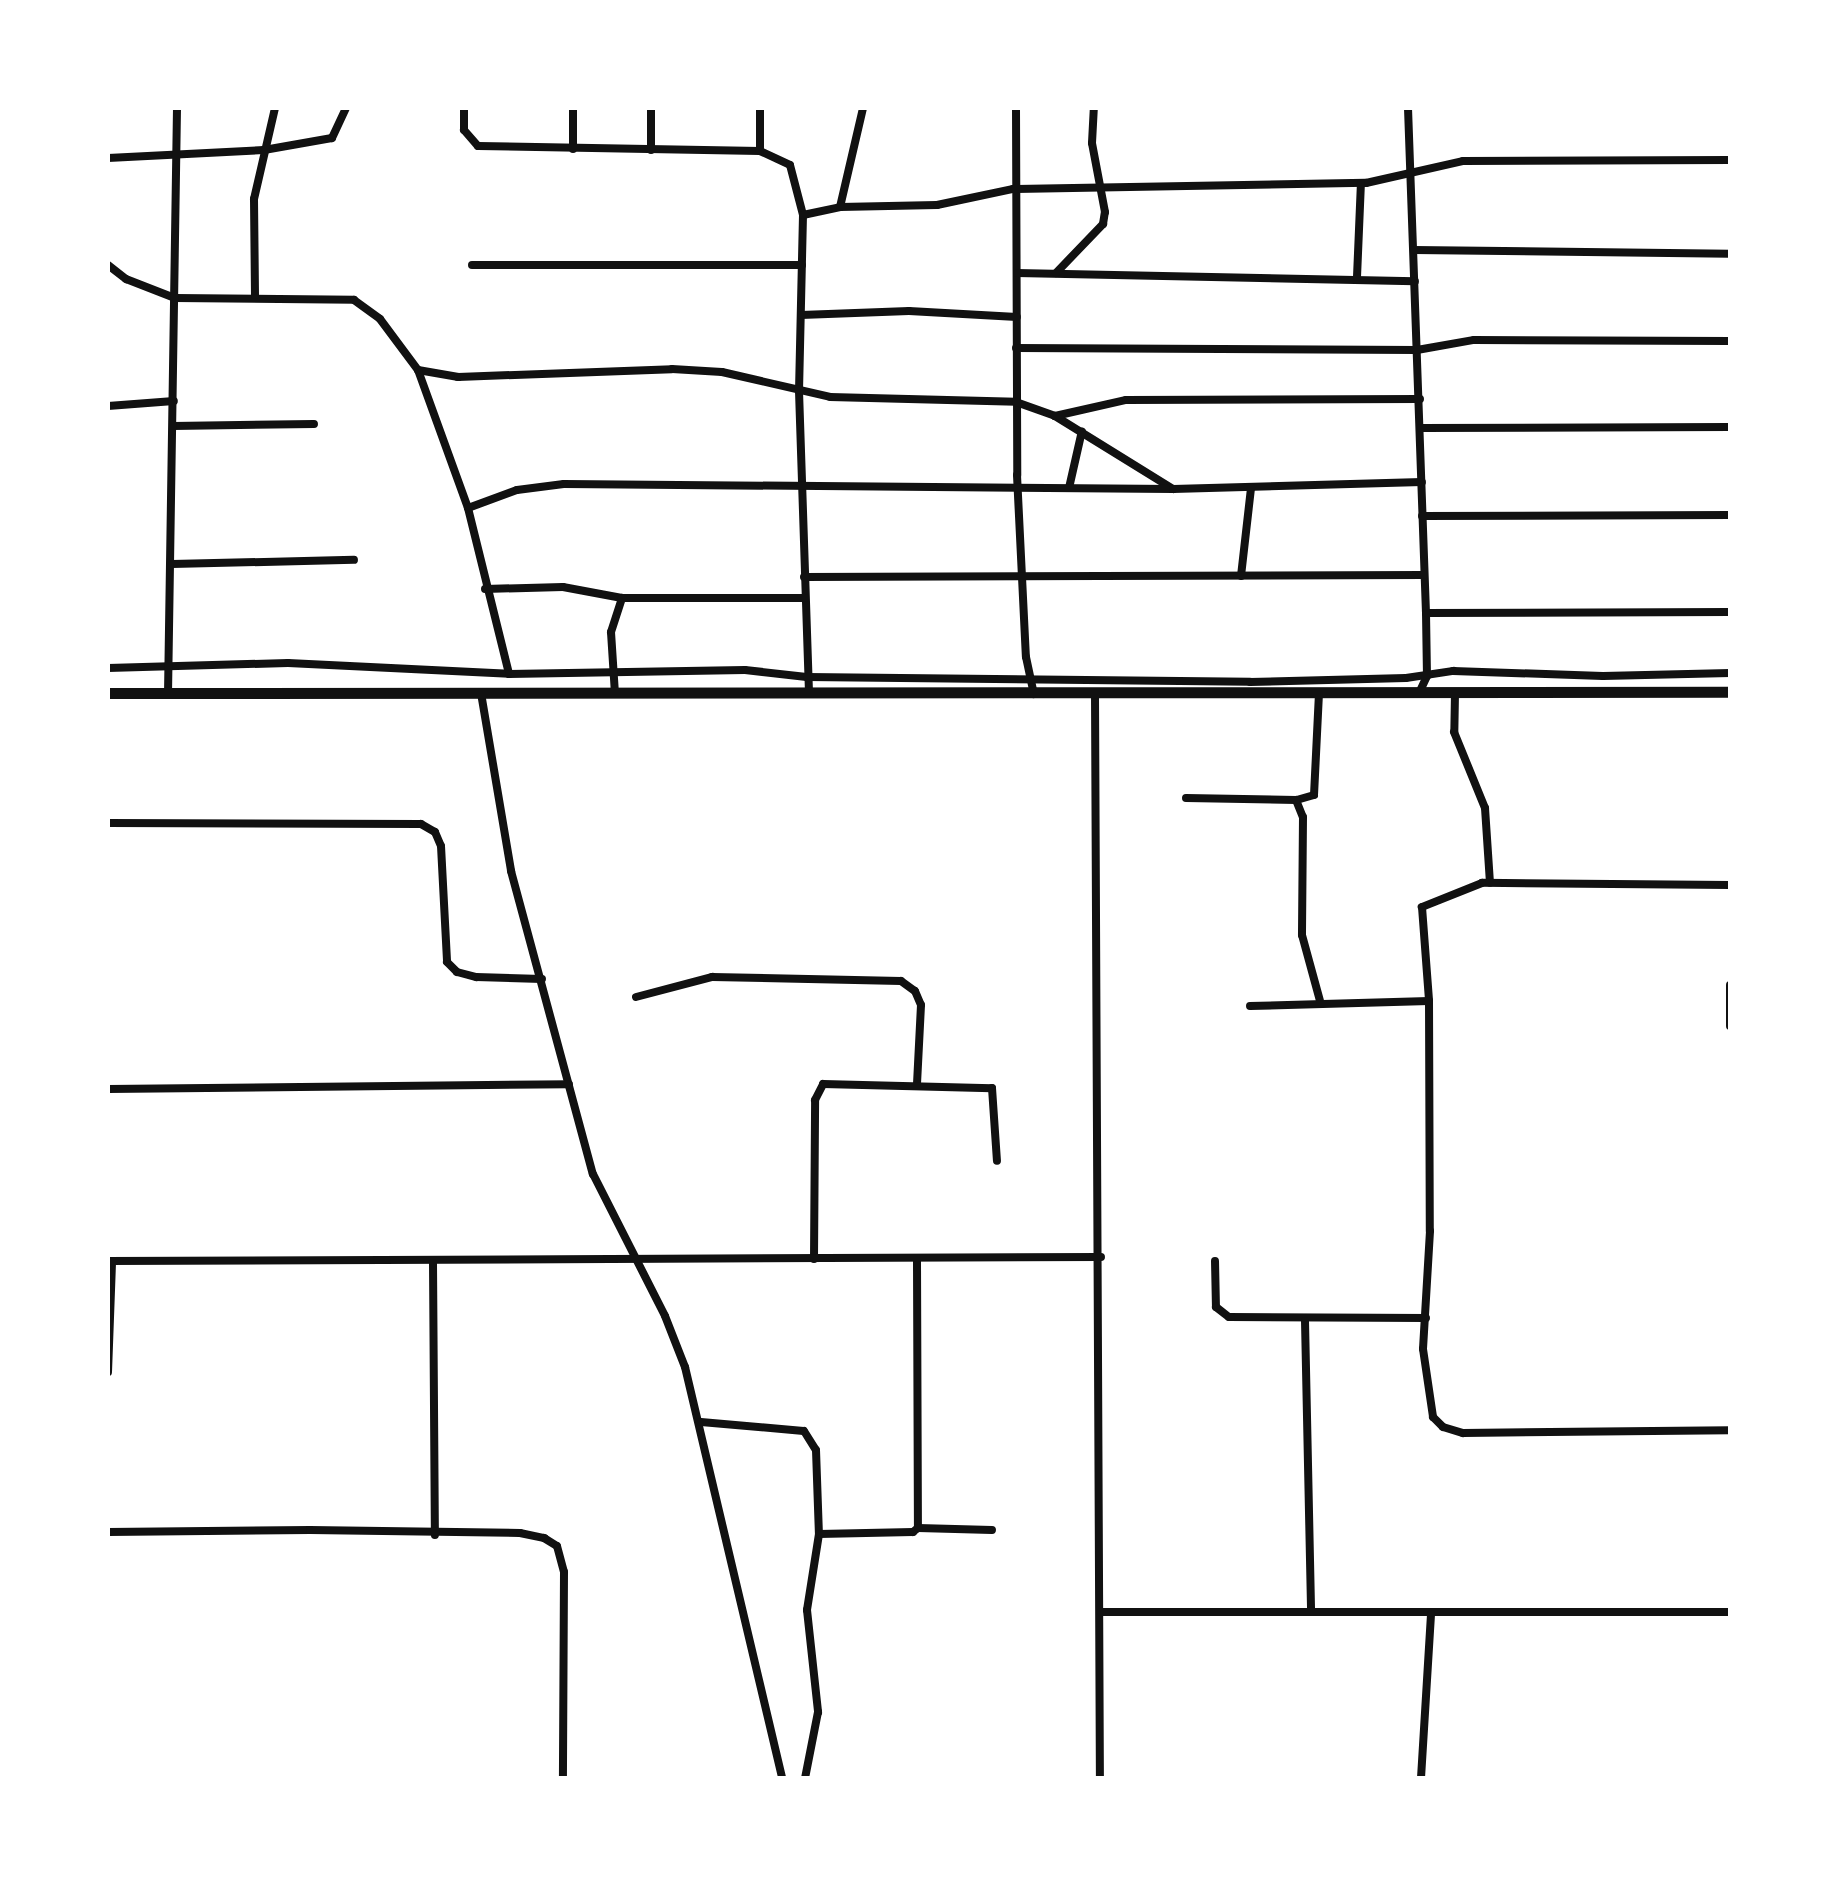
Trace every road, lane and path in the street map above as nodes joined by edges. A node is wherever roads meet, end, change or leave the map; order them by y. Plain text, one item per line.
1 (177, 108) edge
2 (275, 108) edge
3 (346, 108) edge
4 (464, 108) edge
5 (573, 108) edge
6 (651, 108) edge
7 (760, 108) edge
8 (863, 108) edge
9 (1016, 108) edge
10 (1094, 108) edge
11 (1408, 108) edge
12 (573, 149) junction
13 (264, 150) junction
14 (651, 150) junction
15 (760, 151) junction
16 (177, 154) junction
17 (108, 158) edge
18 (1730, 160) edge
19 (1408, 171) junction
20 (1361, 183) junction
21 (1013, 189) junction
22 (1097, 189) junction
23 (840, 207) junction
24 (803, 215) junction
25 (1414, 250) junction
26 (1730, 254) edge
27 (108, 265) edge
28 (472, 265) dead end
29 (802, 265) junction
30 (1017, 273) junction
31 (1056, 273) junction
32 (1357, 277) junction
33 (1415, 281) junction
34 (255, 295) junction
35 (175, 298) junction
36 (801, 315) junction
37 (1017, 317) junction
38 (1730, 341) edge
39 (1016, 348) junction
40 (1417, 350) junction
41 (418, 370) junction
42 (799, 391) junction
43 (1420, 399) junction
44 (174, 401) junction
45 (1016, 402) junction
46 (108, 406) edge
47 (1055, 416) junction
48 (314, 424) dead end
49 (173, 426) junction
50 (1730, 427) edge
51 (1421, 428) junction
52 (1082, 431) junction
53 (1422, 482) junction
54 (802, 485) junction
55 (1018, 487) junction
56 (1069, 488) junction
57 (1251, 488) junction
58 (1173, 489) junction
59 (468, 508) junction
60 (1730, 515) edge
61 (1422, 516) junction
62 (354, 560) dead end
63 (172, 564) junction
64 (1025, 575) junction
65 (1423, 575) junction
66 (1241, 576) junction
67 (804, 577) junction
68 (485, 589) junction
69 (622, 598) junction
70 (805, 598) junction
71 (1730, 612) edge
72 (1426, 613) junction
73 (108, 668) edge
74 (167, 668) junction
75 (611, 670) junction
76 (534, 673) junction
77 (1730, 673) edge
78 (509, 674) junction
79 (1427, 676) junction
80 (807, 677) junction
81 (1030, 677) junction
82 (1730, 692) edge
83 (108, 693) edge
84 (481, 693) junction
85 (537, 693) junction
86 (1319, 693) junction
87 (1419, 693) junction
88 (1455, 693) junction
89 (168, 694) junction
90 (615, 694) junction
91 (809, 694) junction
92 (1034, 694) junction
93 (1095, 695) junction
94 (1186, 798) dead end
95 (1296, 800) junction
96 (108, 823) edge
97 (1490, 883) junction
98 (1730, 885) edge
99 (542, 979) junction
100 (1730, 985) edge
101 (636, 997) dead end
102 (1728, 997) edge
103 (1320, 1001) junction
104 (1429, 1001) junction
105 (1250, 1006) dead end
106 (1730, 1026) edge
107 (569, 1084) junction
108 (917, 1084) junction
109 (108, 1089) edge
110 (997, 1161) dead end
111 (635, 1255) junction
112 (1101, 1257) junction
113 (814, 1259) junction
114 (917, 1260) junction
115 (110, 1261) edge
116 (1215, 1261) dead end
117 (433, 1263) junction
118 (1426, 1318) junction
119 (1305, 1321) junction
120 (108, 1372) edge
121 (701, 1422) junction
122 (1730, 1430) edge
123 (918, 1528) junction
124 (992, 1530) dead end
125 (108, 1532) edge
126 (819, 1534) junction
127 (435, 1535) junction
128 (1101, 1612) junction
129 (1311, 1612) junction
130 (1730, 1612) edge
131 (1431, 1614) junction
132 (563, 1778) edge
133 (782, 1778) edge
134 (805, 1778) edge
135 (1100, 1778) edge
136 (1421, 1778) edge

1 - 16 street
2 - 13 street
3 - 13 street
4 - 12 street
5 - 12 street
6 - 14 street
7 - 15 street
8 - 23 street
9 - 21 street
10 - 22 street
11 - 19 street
12 - 14 street
13 - 16 street
13 - 34 street
14 - 15 street
15 - 24 street
16 - 17 street
16 - 35 street
18 - 19 street
19 - 20 street
19 - 25 street
20 - 22 street
20 - 32 street
21 - 22 street
21 - 23 street
21 - 30 street
22 - 31 street
23 - 24 street
24 - 29 street
25 - 26 street
25 - 33 street
27 - 35 street
28 - 29 street
29 - 36 street
30 - 31 street
30 - 37 street
31 - 32 street
32 - 33 street
33 - 40 street
34 - 35 street
34 - 41 street
35 - 44 street
36 - 37 street
36 - 42 street
37 - 39 street
38 - 40 street
39 - 40 street
39 - 45 street
40 - 43 street
41 - 42 street
41 - 59 street
42 - 45 street
42 - 54 street
43 - 47 street
43 - 51 street
44 - 46 street
44 - 49 street
45 - 47 street
45 - 55 street
47 - 52 street
48 - 49 street
49 - 63 street
50 - 51 street
51 - 53 street
52 - 56 street
52 - 58 street
53 - 57 street
53 - 61 street
54 - 55 street
54 - 59 street
54 - 67 street
55 - 56 street
55 - 64 street
56 - 58 street
57 - 58 street
57 - 66 street
59 - 68 street
60 - 61 street
61 - 65 street
62 - 63 street
63 - 74 street
64 - 66 street
64 - 67 street
64 - 81 street
65 - 66 street
65 - 72 street
67 - 70 street
68 - 69 street
68 - 78 street
69 - 70 street
69 - 75 street
70 - 80 street
71 - 72 street
72 - 79 street
73 - 74 street
74 - 78 street
74 - 89 street
75 - 76 street
75 - 80 street
75 - 90 street
76 - 78 street
76 - 85 street
77 - 79 street
79 - 81 street
79 - 87 street
80 - 81 street
80 - 91 street
81 - 92 street
82 - 88 street
83 - 89 street
84 - 85 street
84 - 89 street
84 - 99 street
85 - 90 street
86 - 87 street
86 - 93 street
86 - 95 street
87 - 88 street
88 - 97 street
90 - 91 street
91 - 92 street
92 - 93 street
93 - 112 street
94 - 95 street
95 - 103 street
96 - 99 street
97 - 98 street
97 - 104 street
99 - 107 street
100 - 102 street
101 - 108 street
102 - 106 street
103 - 104 street
103 - 105 street
104 - 118 street
107 - 109 street
107 - 111 street
108 - 110 street
108 - 113 street
111 - 113 street
111 - 117 street
111 - 121 street
112 - 114 street
112 - 128 street
113 - 114 street
114 - 123 street
115 - 117 street
115 - 120 street
116 - 119 street
117 - 127 street
118 - 119 street
118 - 122 street
119 - 129 street
121 - 126 street
121 - 133 street
123 - 124 street
123 - 126 street
125 - 127 street
126 - 134 street
127 - 132 street
128 - 129 street
128 - 135 street
129 - 131 street
130 - 131 street
131 - 136 street

